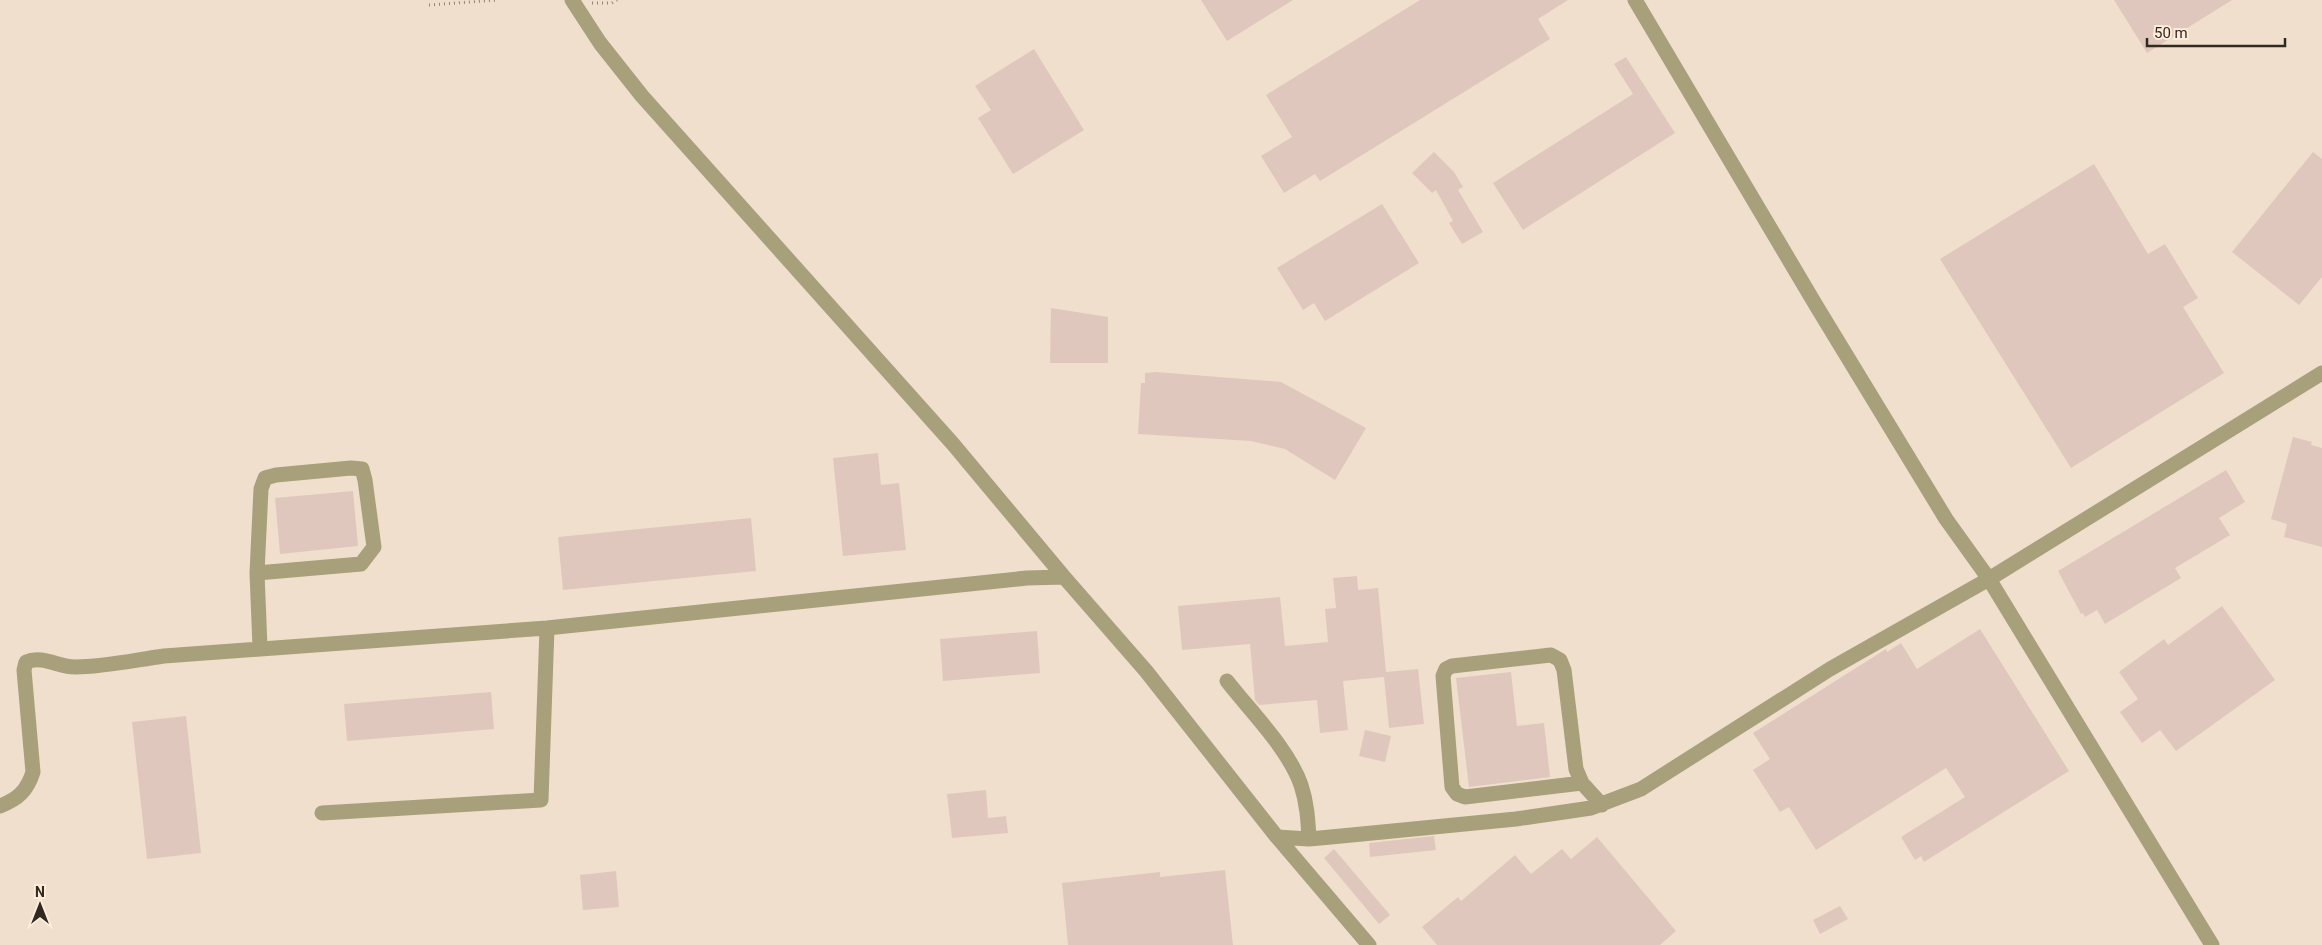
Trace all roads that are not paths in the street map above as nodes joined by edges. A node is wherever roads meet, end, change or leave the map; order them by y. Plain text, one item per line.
1 (572, 0) edge
2 (1635, 0) edge
3 (2322, 373) edge
4 (257, 573) junction
5 (1064, 577) junction
6 (1989, 579) junction
7 (547, 628) junction
8 (260, 647) junction
9 (1227, 681) dead end
10 (1582, 783) junction
11 (1602, 805) junction
12 (0, 806) edge
13 (322, 813) dead end
14 (1277, 837) junction
15 (1309, 839) junction
16 (1369, 945) edge
17 (2212, 945) edge

1 - 5 street
2 - 6 street
3 - 6 street
4 - 4 street
4 - 8 street
5 - 7 street
5 - 14 street
6 - 11 street
6 - 17 street
7 - 8 street
7 - 13 street
8 - 12 street
9 - 15 street
10 - 10 street
10 - 11 street
11 - 15 street
14 - 15 street
14 - 16 street

